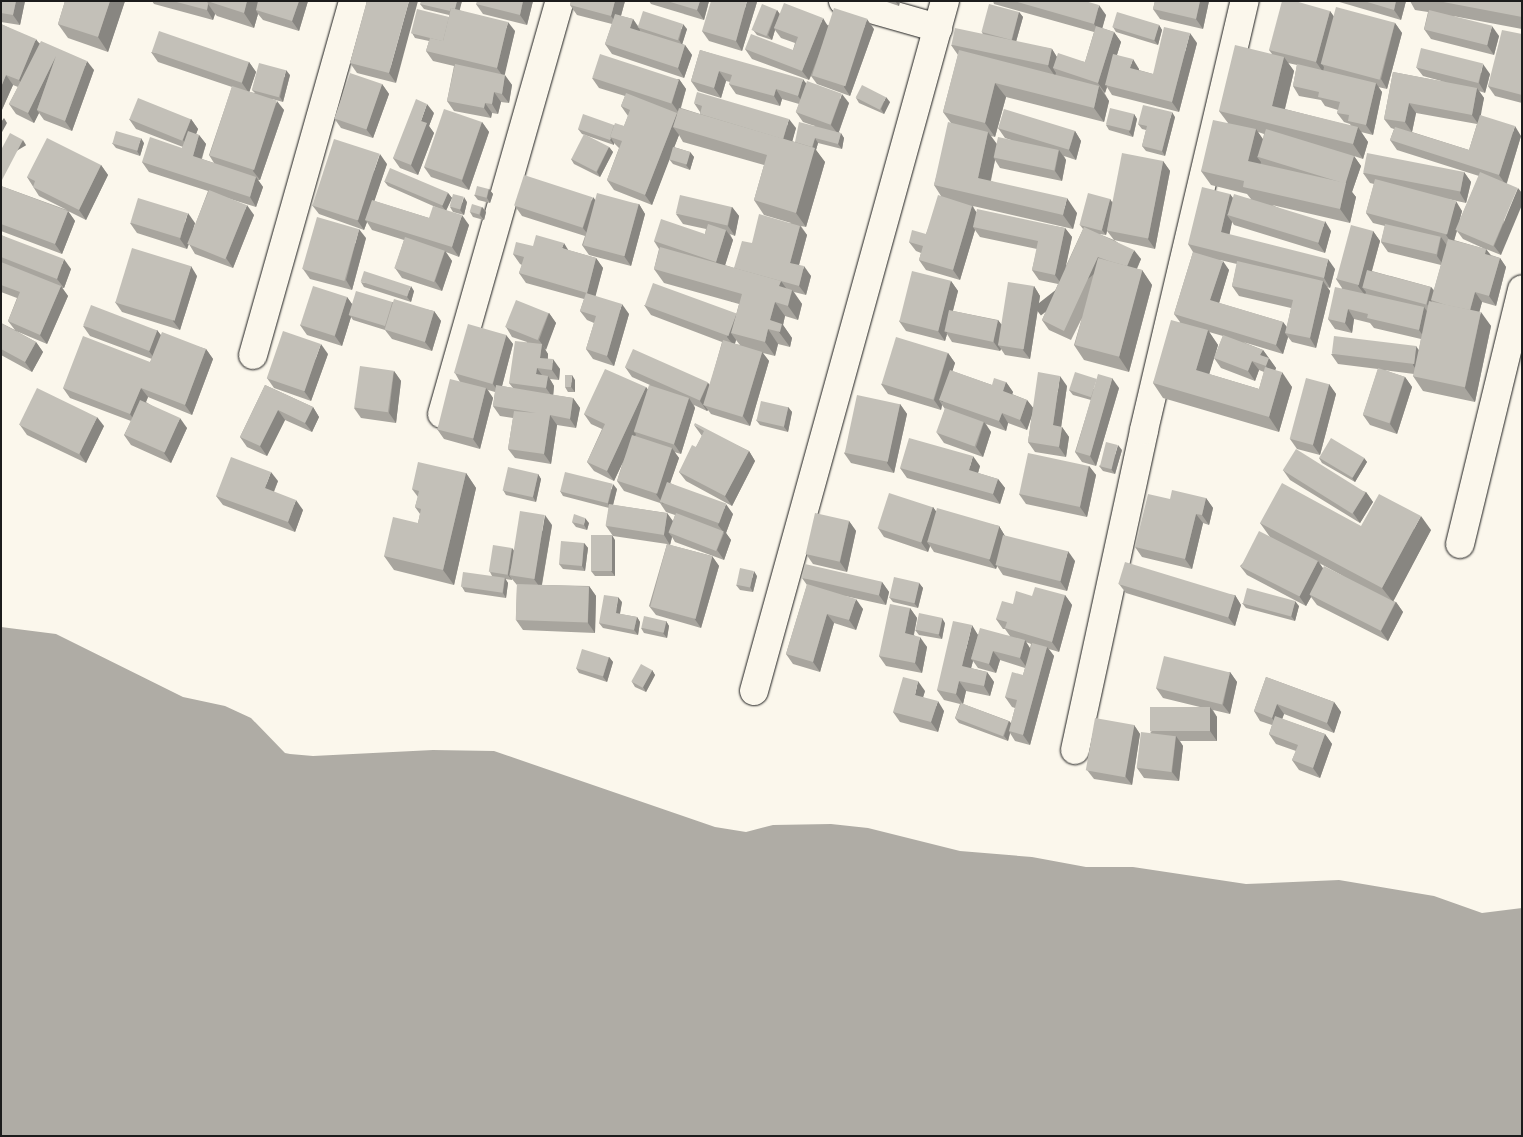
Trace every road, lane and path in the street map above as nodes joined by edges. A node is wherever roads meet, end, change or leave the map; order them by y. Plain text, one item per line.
1 (353, 1) edge
2 (560, 1) edge
3 (843, 1) edge
4 (945, 1) edge
5 (1245, 1) edge
6 (938, 28) junction
7 (1522, 289) edge
8 (253, 355) dead end
9 (441, 418) edge
10 (1460, 544) dead end
11 (754, 691) dead end
12 (1075, 750) dead end

1 - 8 street
2 - 9 street
3 - 6 street
4 - 6 street
5 - 12 street
6 - 11 street
7 - 10 street

